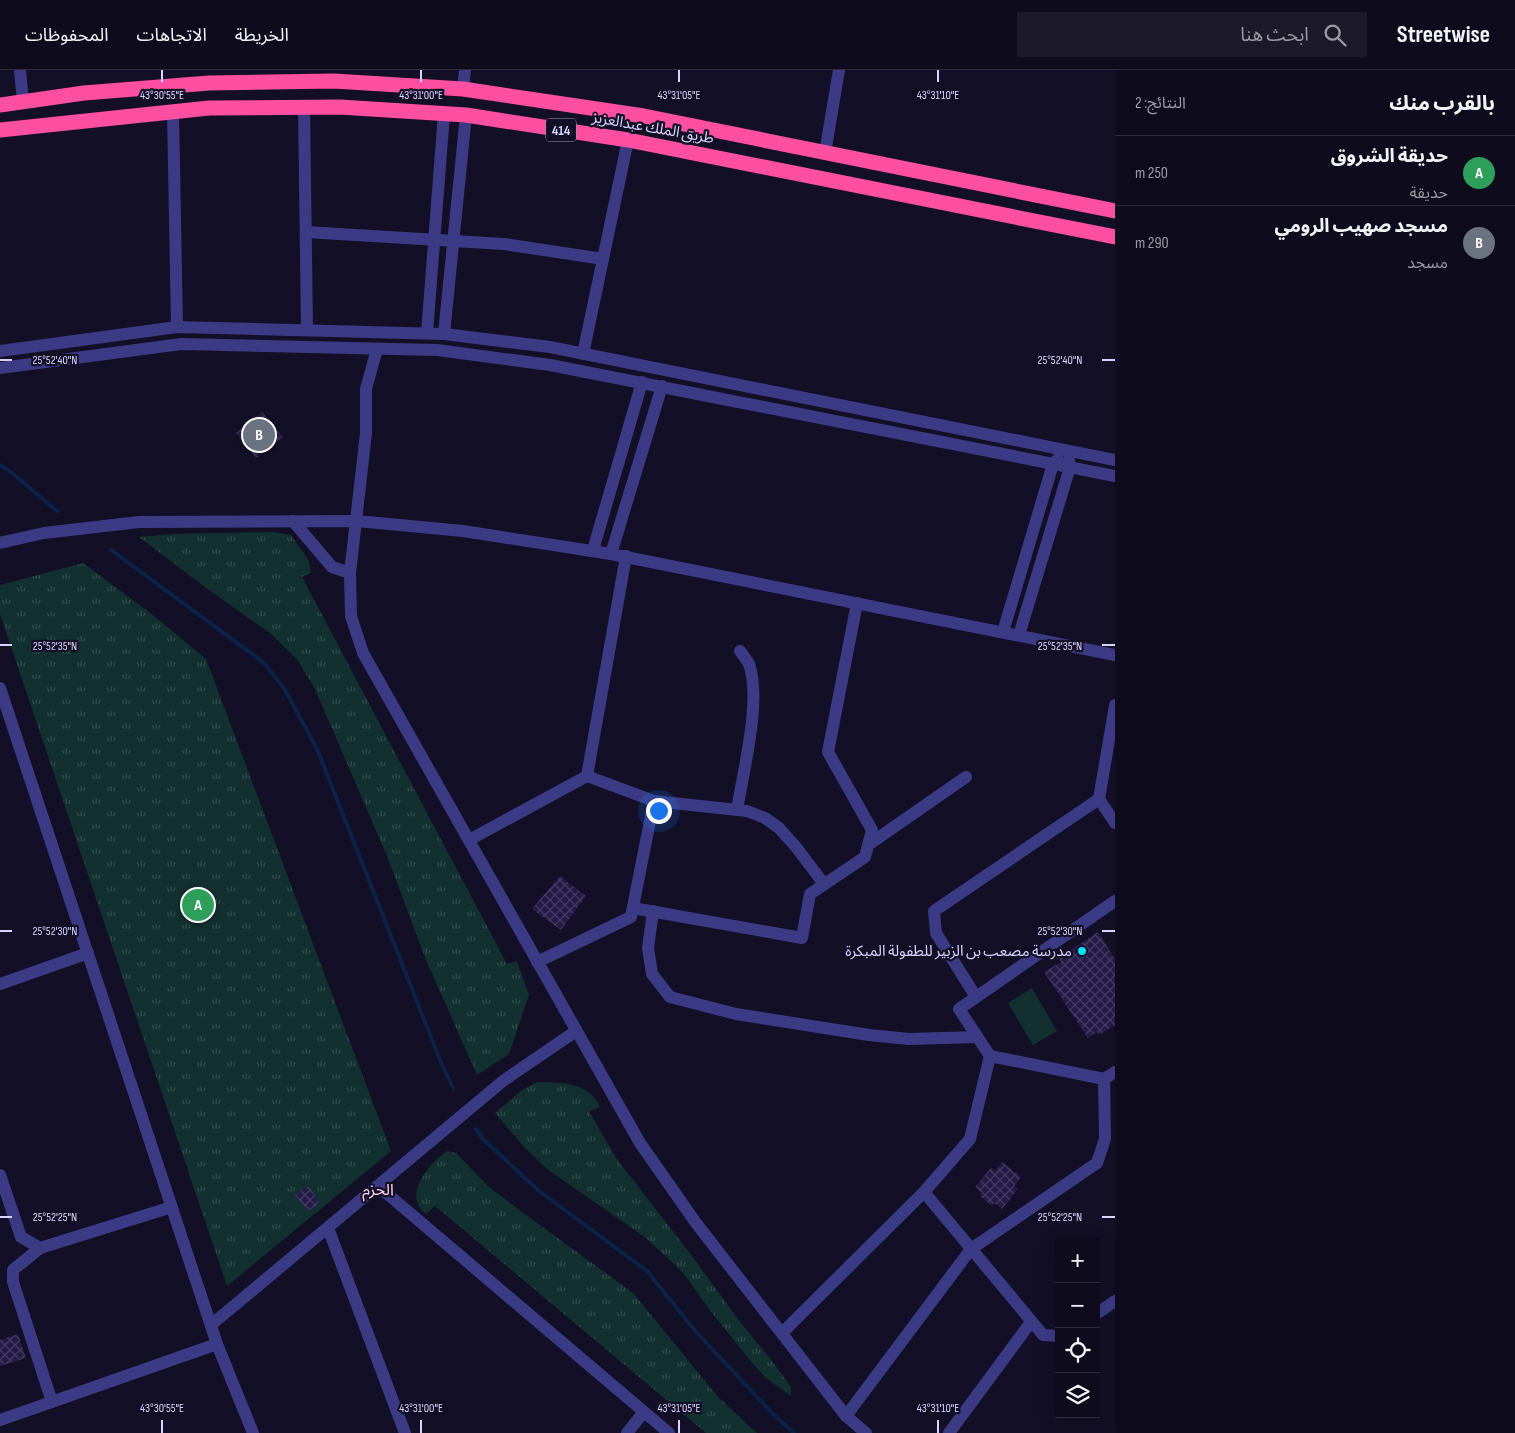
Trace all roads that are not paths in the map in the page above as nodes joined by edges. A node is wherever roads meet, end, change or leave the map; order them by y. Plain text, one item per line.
1 (20, 70) edge
2 (464, 70) edge
3 (839, 70) edge
4 (463, 89) junction
5 (23, 102) junction
6 (0, 105) edge
7 (304, 107) junction
8 (173, 111) junction
9 (444, 114) junction
10 (466, 116) junction
11 (0, 130) edge
12 (628, 140) junction
13 (825, 153) junction
14 (1115, 210) edge
15 (306, 232) junction
16 (1115, 237) edge
17 (434, 240) junction
18 (453, 241) junction
19 (603, 259) junction
20 (177, 327) junction
21 (307, 329) junction
22 (426, 333) junction
23 (444, 334) junction
24 (377, 349) junction
25 (0, 351) edge
26 (583, 354) junction
27 (0, 368) edge
28 (642, 382) junction
29 (662, 386) junction
30 (1067, 450) junction
31 (1115, 460) edge
32 (1053, 464) junction
33 (1070, 467) junction
34 (1115, 476) edge
35 (293, 521) junction
36 (357, 521) junction
37 (0, 543) edge
38 (593, 550) junction
39 (612, 554) junction
40 (626, 556) junction
41 (350, 573) junction
42 (856, 603) junction
43 (1003, 632) junction
44 (1019, 636) junction
45 (740, 652) dead end
46 (1115, 655) edge
47 (1, 693) edge
48 (1115, 705) edge
49 (587, 776) junction
50 (966, 777) dead end
51 (1099, 799) junction
52 (654, 801) junction
53 (737, 810) junction
54 (1115, 823) edge
55 (469, 840) junction
56 (868, 845) junction
57 (824, 884) junction
58 (1115, 901) edge
59 (632, 908) junction
60 (653, 912) junction
61 (88, 954) junction
62 (537, 962) junction
63 (0, 984) edge
64 (976, 997) junction
65 (576, 1031) junction
66 (977, 1037) junction
67 (990, 1056) junction
68 (1110, 1076) edge
69 (0, 1175) edge
70 (378, 1186) junction
71 (924, 1192) junction
72 (172, 1207) junction
73 (328, 1228) junction
74 (40, 1248) junction
75 (971, 1249) junction
76 (1115, 1301) edge
77 (1100, 1311) edge
78 (1032, 1322) junction
79 (211, 1325) junction
80 (782, 1333) junction
81 (1055, 1336) edge
82 (217, 1344) junction
83 (52, 1402) junction
84 (644, 1412) junction
85 (846, 1416) junction
86 (0, 1420) edge
87 (253, 1433) edge
88 (405, 1433) edge
89 (628, 1433) edge
90 (669, 1433) edge
91 (866, 1433) edge
92 (949, 1433) edge

1 - 5 street
2 - 4 street
3 - 13 street
4 - 5 highway, طريق الملك عبدالعزيز / 414
4 - 13 highway, طريق الملك عبدالعزيز / 414
5 - 6 highway, طريق الملك عبدالعزيز / 414
7 - 8 highway, طريق الملك عبدالعزيز / 414
7 - 9 highway, طريق الملك عبدالعزيز / 414
7 - 15 street
8 - 11 highway, طريق الملك عبدالعزيز / 414
8 - 20 street
9 - 10 highway, طريق الملك عبدالعزيز / 414
9 - 17 street
10 - 12 highway, طريق الملك عبدالعزيز / 414
10 - 18 street
12 - 16 highway, طريق الملك عبدالعزيز / 414
12 - 19 street
13 - 14 highway, طريق الملك عبدالعزيز / 414
15 - 17 street
15 - 21 street
17 - 18 street
17 - 22 street
18 - 19 street
18 - 23 street
19 - 26 street
20 - 21 street
20 - 25 street
21 - 22 street
22 - 23 street
23 - 26 street
24 - 27 street
24 - 28 street
24 - 36 street
26 - 30 street
28 - 29 street
28 - 38 street
29 - 32 street
29 - 39 street
30 - 31 street
30 - 32 street
30 - 33 street
32 - 33 street
32 - 43 street
33 - 34 street
33 - 44 street
35 - 36 street
35 - 37 street
35 - 41 street
36 - 38 street
36 - 41 street
38 - 39 street
39 - 40 street
40 - 42 street
40 - 49 street
41 - 55 street
42 - 43 street
42 - 56 street
43 - 44 street
44 - 46 street
45 - 53 street
47 - 61 street
48 - 51 street
49 - 52 street
49 - 55 street
50 - 56 street
51 - 54 street
51 - 64 street
52 - 53 street
52 - 59 street
53 - 57 street
55 - 62 street
56 - 57 street
57 - 60 street
58 - 64 street
59 - 60 street
59 - 62 street
60 - 66 street
61 - 63 street
61 - 72 street
62 - 65 street
64 - 66 street
65 - 70 street
65 - 80 street
66 - 67 street
67 - 68 street
67 - 71 street
68 - 75 street
69 - 74 street
70 - 73 street
70 - 84 street
71 - 75 street
71 - 80 street
72 - 74 street
72 - 79 street
73 - 79 street
73 - 88 street
74 - 83 street
75 - 78 street
75 - 85 street
76 - 77 street
78 - 81 street
78 - 92 street
79 - 82 street
80 - 85 street
82 - 83 street
82 - 87 street
83 - 86 street
84 - 89 street
84 - 90 street
85 - 91 street

